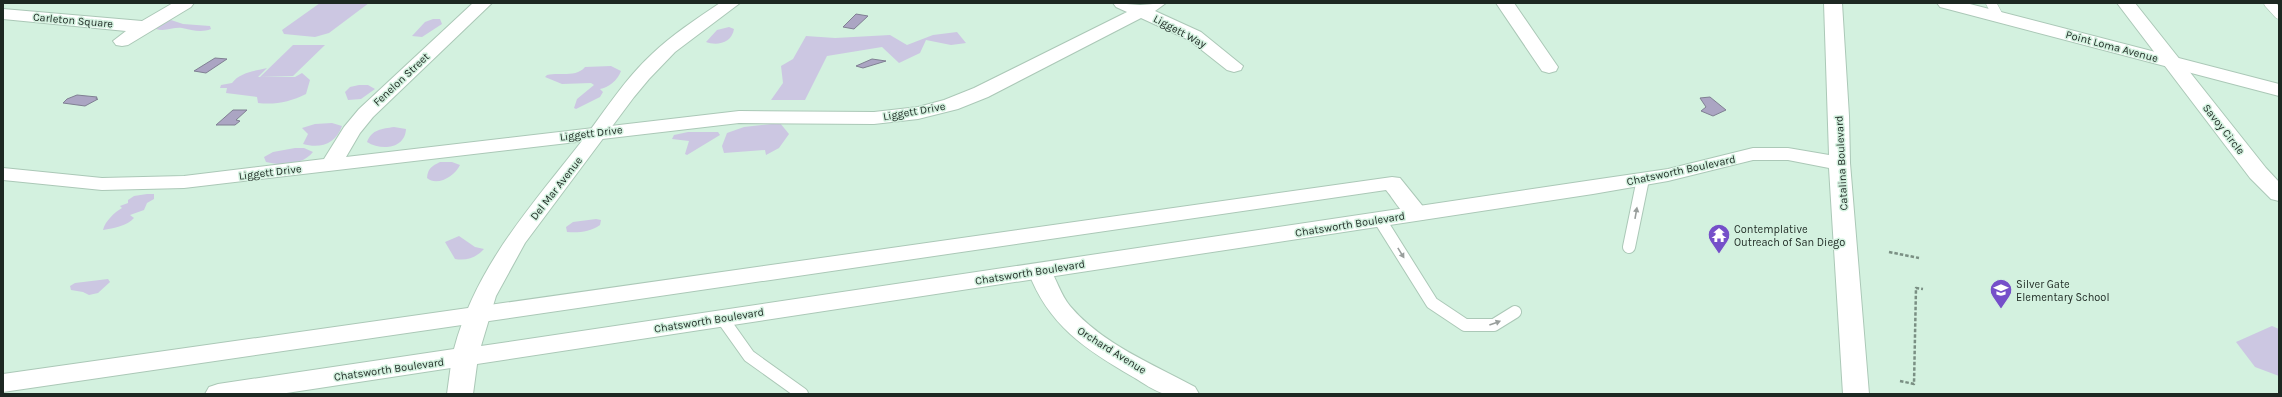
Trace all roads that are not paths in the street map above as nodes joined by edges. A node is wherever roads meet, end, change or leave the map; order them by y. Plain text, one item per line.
1 (185, 3) edge
2 (483, 3) edge
3 (731, 3) edge
4 (1122, 3) edge
5 (1505, 3) edge
6 (1833, 3) edge
7 (1946, 3) edge
8 (2126, 3) edge
9 (2269, 3) edge
10 (1149, 7) edge
11 (1995, 9) edge
12 (3, 14) edge
13 (2279, 14) edge
14 (144, 27) junction
15 (122, 41) dead end
16 (2171, 62) junction
17 (1234, 66) dead end
18 (1549, 67) dead end
19 (2279, 90) edge
20 (598, 133) junction
21 (1839, 163) junction
22 (331, 165) junction
23 (3, 174) edge
24 (1643, 179) junction
25 (2279, 194) edge
26 (1417, 214) junction
27 (1380, 220) junction
28 (1630, 247) dead end
29 (1040, 271) junction
30 (1515, 312) dead end
31 (475, 315) junction
32 (722, 318) junction
33 (465, 357) junction
34 (3, 383) edge
35 (218, 394) edge
36 (460, 394) edge
37 (802, 394) edge
38 (1186, 394) edge
39 (1856, 394) edge

1 - 14 street, Carleton Square
2 - 22 street, Fenelon Street
3 - 20 street, Del Mar Avenue
4 - 10 street, Liggett Way
5 - 18 street
6 - 21 street, Catalina Boulevard
7 - 11 street, Point Loma Avenue
8 - 16 street, Savoy Circle
9 - 13 lane
10 - 17 street, Liggett Way
10 - 20 street, Liggett Drive
11 - 16 street, Point Loma Avenue
12 - 14 street, Carleton Square
14 - 15 street, Carleton Square
16 - 19 street, Point Loma Avenue
16 - 25 street, Savoy Circle
20 - 22 street, Liggett Drive
20 - 31 street, Del Mar Avenue
21 - 24 street, Chatsworth Boulevard
21 - 39 street, Catalina Boulevard
22 - 23 street, Liggett Drive
24 - 26 street, Chatsworth Boulevard
28 -> 24 lane
26 - 27 street, Chatsworth Boulevard
26 - 31 street
27 - 29 street, Chatsworth Boulevard
27 -> 30 lane
29 - 32 street, Chatsworth Boulevard
29 - 38 street, Orchard Avenue
31 - 33 street, Del Mar Avenue
31 - 34 street
32 - 33 street, Chatsworth Boulevard
32 - 37 lane
33 - 35 street, Chatsworth Boulevard
33 - 36 street, Del Mar Avenue

